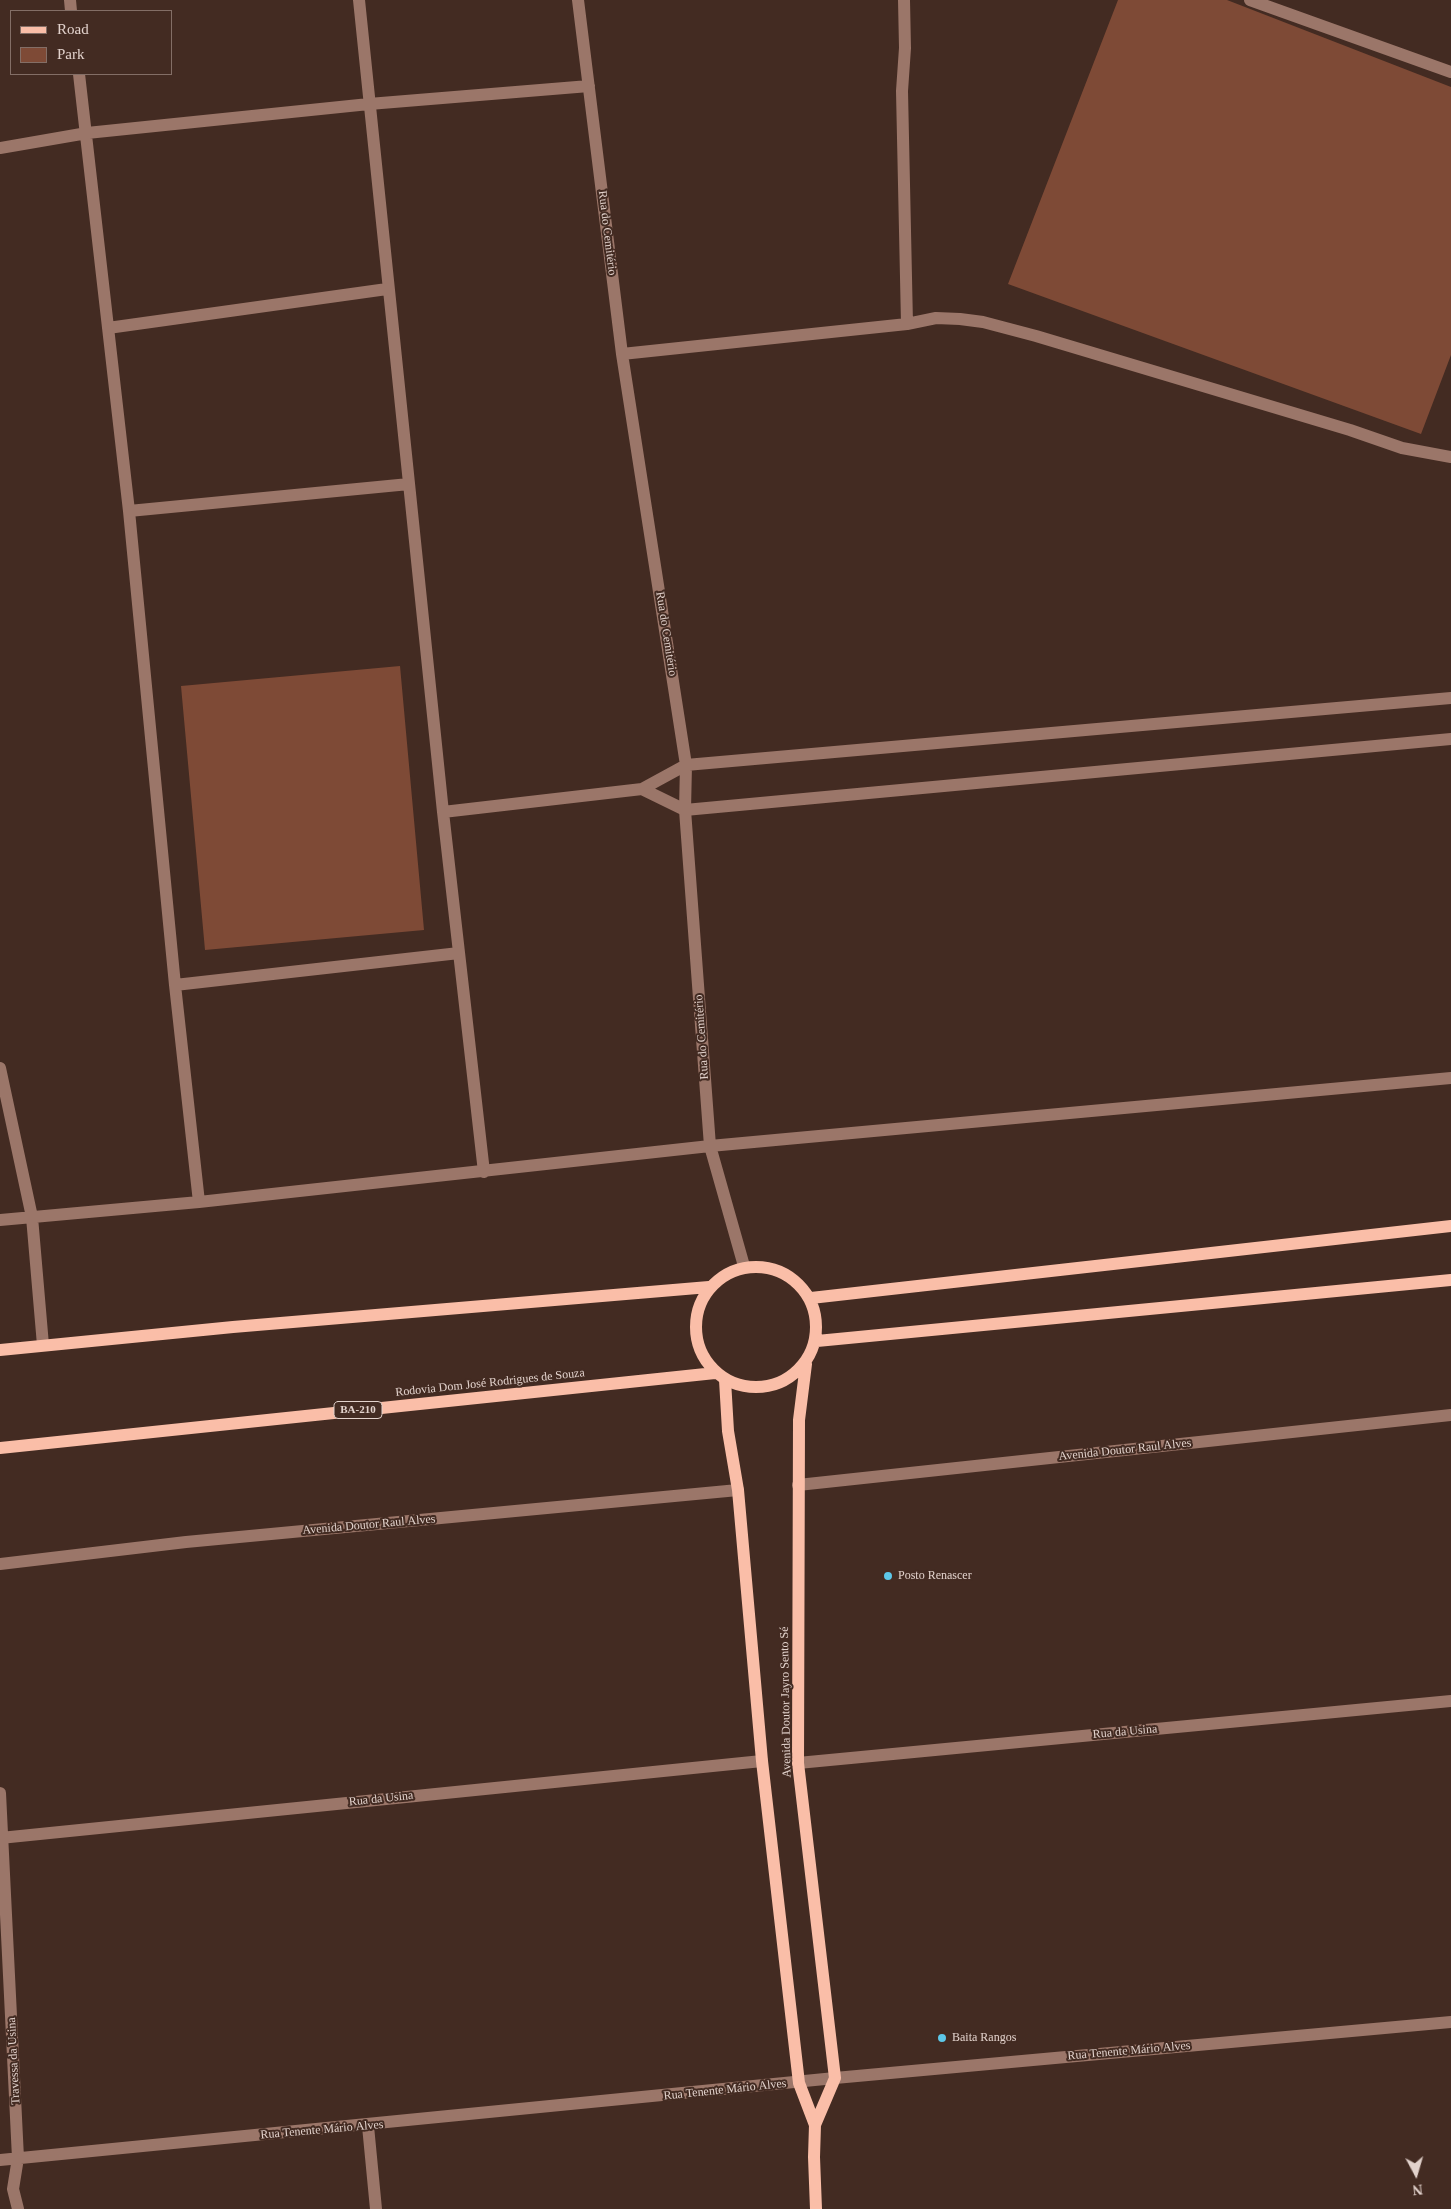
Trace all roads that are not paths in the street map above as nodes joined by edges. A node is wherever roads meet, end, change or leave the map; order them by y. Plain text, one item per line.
1 (358, 0) edge
2 (578, 0) edge
3 (904, 0) edge
4 (1250, 0) edge
5 (1451, 72) edge
6 (79, 75) edge
7 (589, 86) junction
8 (369, 104) junction
9 (86, 133) junction
10 (0, 148) edge
11 (387, 288) junction
12 (907, 324) junction
13 (108, 328) junction
14 (622, 354) junction
15 (1451, 457) edge
16 (408, 484) junction
17 (129, 511) junction
18 (1451, 698) edge
19 (1451, 739) edge
20 (686, 765) junction
21 (642, 788) junction
22 (685, 810) junction
23 (443, 812) junction
24 (459, 953) junction
25 (176, 985) junction
26 (0, 1068) edge
27 (1451, 1078) edge
28 (710, 1146) junction
29 (484, 1172) junction
30 (199, 1202) junction
31 (32, 1217) junction
32 (0, 1220) edge
33 (1451, 1226) edge
34 (744, 1266) junction
35 (1451, 1280) edge
36 (709, 1287) junction
37 (811, 1298) junction
38 (816, 1342) junction
39 (42, 1346) junction
40 (0, 1350) edge
41 (806, 1364) junction
42 (720, 1376) junction
43 (1451, 1415) edge
44 (0, 1448) edge
45 (798, 1485) junction
46 (738, 1490) junction
47 (0, 1564) edge
48 (1451, 1701) edge
49 (762, 1761) junction
50 (798, 1763) junction
51 (0, 1792) edge
52 (2, 1838) edge
53 (1451, 2022) edge
54 (835, 2078) junction
55 (799, 2083) junction
56 (815, 2125) junction
57 (368, 2126) junction
58 (18, 2158) junction
59 (0, 2160) edge
60 (18, 2209) edge
61 (376, 2209) edge
62 (816, 2209) edge

1 - 8 street
2 - 7 street, Rua do Cemitério
3 - 12 street
4 - 5 street
6 - 9 street
7 - 8 street
7 - 14 street, Rua do Cemitério
8 - 9 street
8 - 11 street
9 - 10 street
9 - 13 street
11 - 13 street
11 - 16 street
12 - 14 street
12 - 15 street
13 - 17 street
14 - 20 street, Rua do Cemitério
16 - 17 street
16 - 23 street
17 - 25 street
18 - 20 street
19 - 22 street
20 - 21 street
20 - 22 street, Rua do Cemitério
21 - 22 street
21 - 23 street
22 - 28 street, Rua do Cemitério
23 - 24 street
24 - 25 street
24 - 29 street
25 - 30 street
26 - 31 street
27 - 28 street
28 - 29 street
28 - 34 street, Rua do Cemitério
29 - 30 street
30 - 31 street
31 - 32 street
31 - 39 street
33 - 37 main road
34 - 36 main road
34 - 37 main road
35 - 38 main road
36 - 39 main road
36 - 42 main road
37 - 38 main road
38 - 41 main road
39 - 40 main road
41 - 42 main road
41 - 45 main road, Avenida Doutor Jayro Sento Sé
42 - 44 main road, Rodovia Dom José Rodrigues de Souza / BA-210
42 - 46 main road, Avenida Doutor Jayro Sento Sé
43 - 45 street, Avenida Doutor Raul Alves
45 - 50 main road, Avenida Doutor Jayro Sento Sé
46 - 47 street, Avenida Doutor Raul Alves
46 - 49 main road, Avenida Doutor Jayro Sento Sé
48 - 50 street, Rua da Usina
49 - 52 street, Rua da Usina
49 - 55 main road, Avenida Doutor Jayro Sento Sé
50 - 54 main road, Avenida Doutor Jayro Sento Sé
51 - 52 street, Travessa da Usina
52 - 58 street, Travessa da Usina
53 - 54 street, Rua Tenente Mário Alves
54 - 55 street, Rua Tenente Mário Alves
54 - 56 main road, Avenida Doutor Jayro Sento Sé
55 - 56 main road, Avenida Doutor Jayro Sento Sé
55 - 57 street, Rua Tenente Mário Alves
56 - 62 main road, Avenida Doutor Jayro Sento Sé
57 - 58 street, Rua Tenente Mário Alves
57 - 61 street
58 - 59 street, Rua Tenente Mário Alves
58 - 60 street, Travessa da Usina

